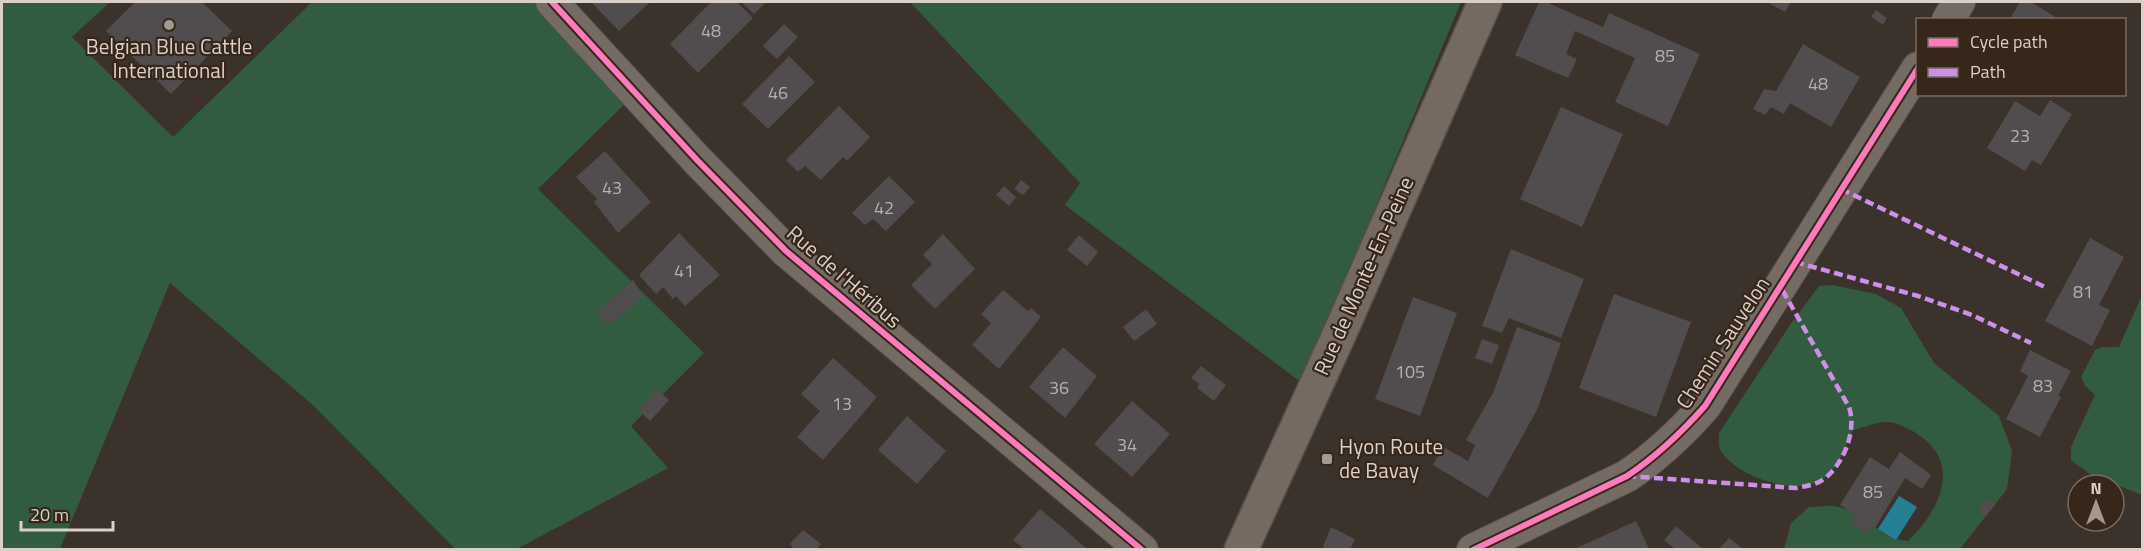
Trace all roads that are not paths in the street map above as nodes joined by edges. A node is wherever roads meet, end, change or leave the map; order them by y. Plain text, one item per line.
1 (552, 2) edge
2 (1485, 2) edge
3 (1959, 2) edge
4 (1949, 18) edge
5 (1916, 70) edge
6 (1142, 549) edge
7 (1241, 549) edge
8 (1473, 549) edge

1 - 6 street, Rue de l'Héribus
2 - 7 main road, Rue de Monte-En-Peine
3 - 4 street
5 - 8 street, Chemin Sauvelon

